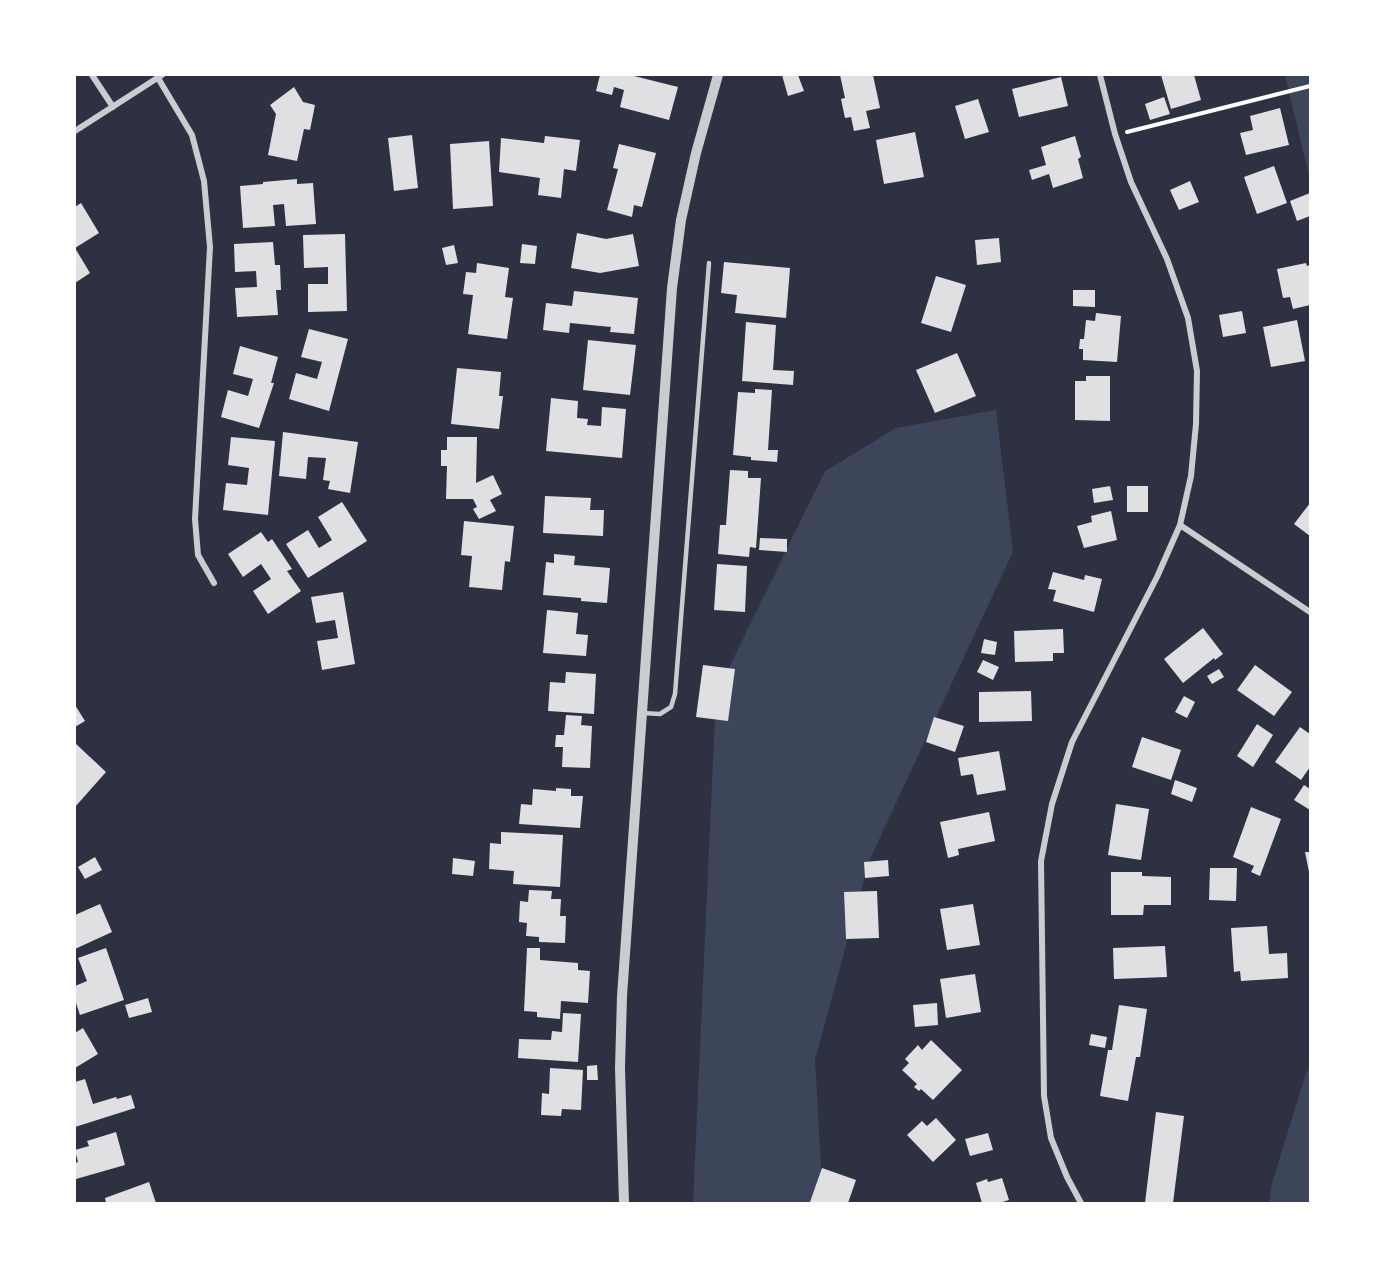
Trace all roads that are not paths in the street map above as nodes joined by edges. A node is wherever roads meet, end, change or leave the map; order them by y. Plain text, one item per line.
1 (92, 75) edge
2 (718, 75) edge
3 (1100, 75) edge
4 (160, 76) edge
5 (113, 107) junction
6 (75, 131) edge
7 (709, 262) dead end
8 (1180, 525) junction
9 (214, 583) dead end
10 (1310, 612) edge
11 (641, 713) junction
12 (624, 1203) edge
13 (1081, 1203) edge

1 - 5 street
2 - 11 street
3 - 8 street
4 - 5 street
4 - 9 street
5 - 6 street
7 - 11 lane
8 - 10 street
8 - 13 street
11 - 12 street

